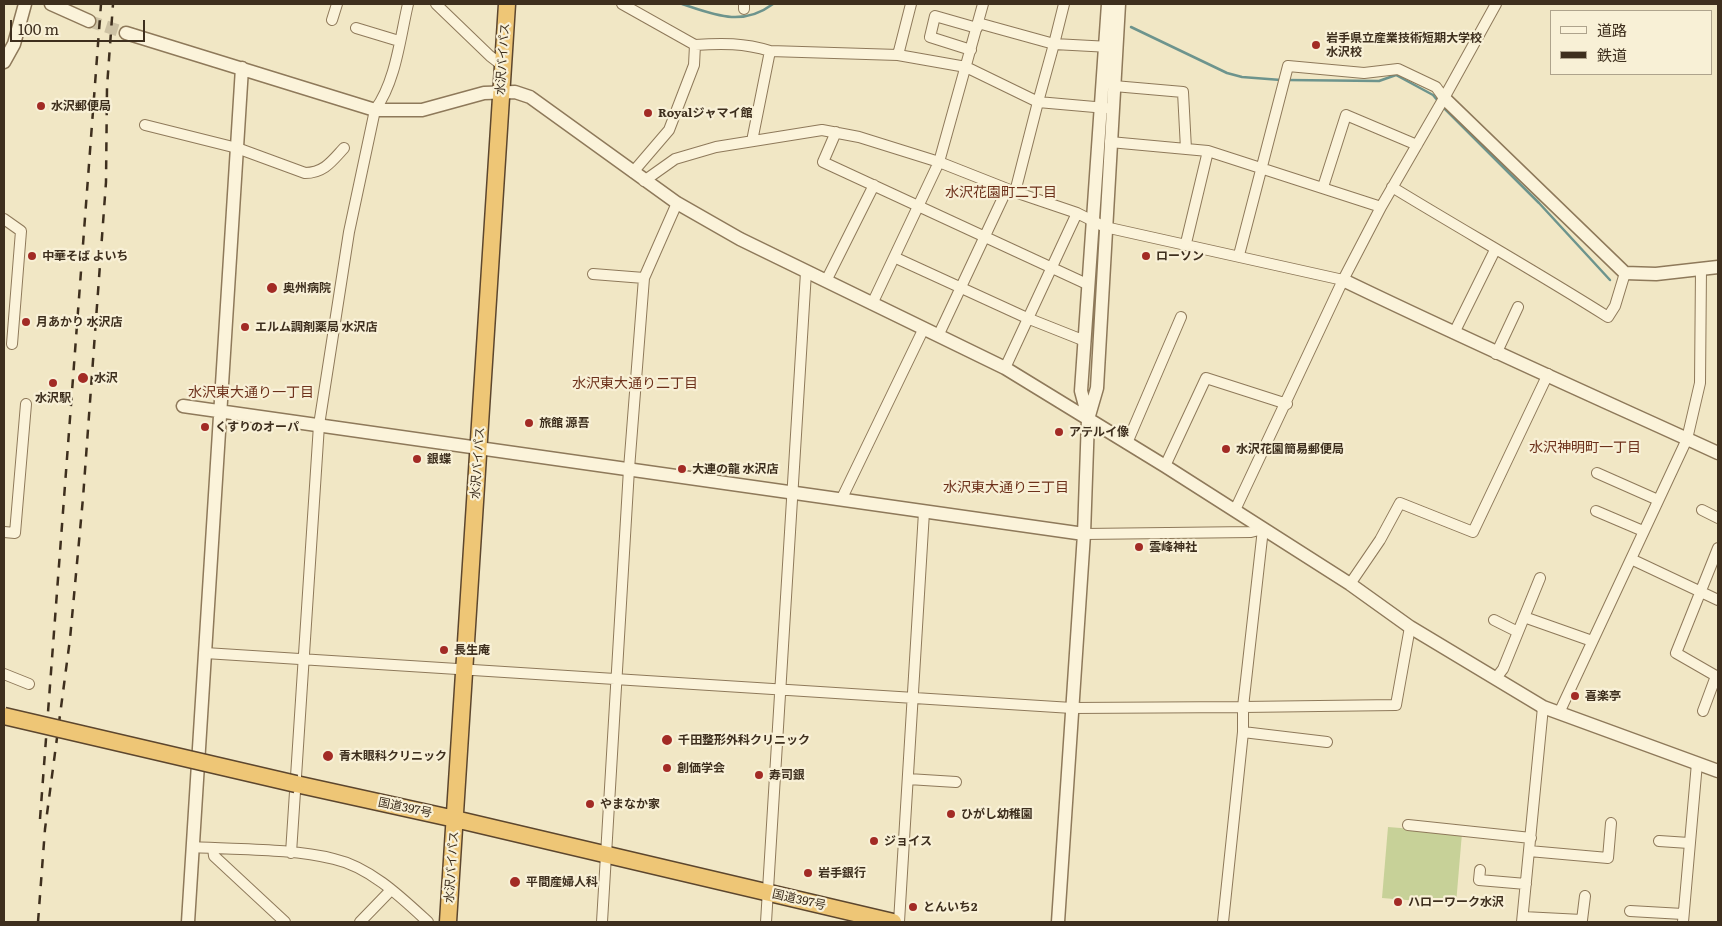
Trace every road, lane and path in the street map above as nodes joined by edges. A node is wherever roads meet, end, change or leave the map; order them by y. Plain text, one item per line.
1 (25, 4) edge
2 (51, 4) edge
3 (337, 4) edge
4 (408, 4) edge
5 (436, 4) edge
6 (507, 4) edge
7 (622, 4) edge
8 (911, 4) edge
9 (983, 4) edge
10 (1064, 4) edge
11 (1108, 4) edge
12 (1119, 4) edge
13 (1496, 4) edge
14 (332, 20) dead end
15 (89, 21) tunnel mouth
16 (978, 25) junction
17 (356, 28) dead end
18 (126, 33) tunnel mouth
19 (399, 41) junction
20 (1054, 44) junction
21 (695, 45) junction
22 (1111, 47) junction
23 (971, 50) junction
24 (770, 51) junction
25 (898, 55) junction
26 (4, 62) edge
27 (503, 66) junction
28 (966, 67) junction
29 (242, 68) junction
30 (1114, 86) junction
31 (501, 92) junction
32 (1444, 98) junction
33 (1038, 102) junction
34 (1107, 108) junction
35 (375, 110) junction
36 (145, 124) dead end
37 (836, 132) junction
38 (752, 141) junction
39 (1110, 142) junction
40 (1416, 145) junction
41 (237, 148) junction
42 (344, 148) dead end
43 (1186, 149) junction
44 (1208, 151) junction
45 (939, 162) junction
46 (1261, 166) junction
47 (633, 172) junction
48 (644, 181) junction
49 (874, 185) junction
50 (1323, 187) junction
51 (1392, 187) junction
52 (1011, 190) junction
53 (677, 203) junction
54 (919, 205) junction
55 (1381, 207) junction
56 (1077, 213) junction
57 (4, 219) edge
58 (1093, 221) junction
59 (1105, 227) junction
60 (985, 237) junction
61 (1186, 243) junction
62 (1495, 250) junction
63 (1239, 255) junction
64 (896, 258) junction
65 (1051, 267) junction
66 (1718, 267) edge
67 (1701, 269) junction
68 (806, 272) junction
69 (1625, 273) junction
70 (593, 274) dead end
71 (644, 278) junction
72 (1343, 280) junction
73 (826, 281) junction
74 (1089, 285) junction
75 (961, 288) junction
76 (872, 304) junction
77 (1518, 307) dead end
78 (1181, 317) dead end
79 (1027, 318) junction
80 (924, 328) junction
81 (1454, 333) junction
82 (939, 334) junction
83 (1085, 341) junction
84 (12, 344) dead end
85 (1496, 354) junction
86 (1005, 368) junction
87 (1548, 374) junction
88 (26, 404) dead end
89 (1287, 404) junction
90 (183, 406) dead end
91 (220, 411) junction
92 (1088, 419) junction
93 (319, 425) junction
94 (1687, 439) junction
95 (1127, 443) junction
96 (479, 448) junction
97 (1718, 453) edge
98 (1165, 466) junction
99 (629, 469) junction
100 (1597, 473) dead end
101 (792, 492) junction
102 (840, 500) junction
103 (1658, 500) junction
104 (1234, 510) junction
105 (1702, 510) dead end
106 (1596, 511) dead end
107 (924, 512) junction
108 (1718, 518) edge
109 (1264, 529) junction
110 (1643, 531) junction
111 (4, 532) edge
112 (1084, 534) junction
113 (1718, 548) edge
114 (1631, 558) junction
115 (1540, 578) dead end
116 (1350, 584) junction
117 (1700, 591) junction
118 (1718, 600) edge
119 (1524, 617) junction
120 (1494, 620) dead end
121 (1410, 627) junction
122 (1518, 632) junction
123 (1592, 641) junction
124 (205, 653) junction
125 (302, 660) junction
126 (464, 671) junction
127 (4, 674) edge
128 (1496, 678) junction
129 (616, 680) junction
130 (29, 684) dead end
131 (779, 690) junction
132 (911, 697) junction
133 (1243, 707) junction
134 (1072, 708) junction
135 (1543, 708) junction
136 (1703, 711) dead end
137 (1558, 713) junction
138 (4, 716) edge
139 (1243, 732) junction
140 (1327, 742) dead end
141 (1697, 763) junction
142 (1718, 770) edge
143 (908, 779) junction
144 (956, 782) dead end
145 (296, 784) junction
146 (455, 819) junction
147 (1611, 823) dead end
148 (1408, 825) dead end
149 (1531, 838) junction
150 (1659, 841) dead end
151 (1689, 843) junction
152 (193, 847) junction
153 (212, 848) junction
154 (1529, 850) junction
155 (291, 853) junction
156 (606, 856) junction
157 (1480, 870) dead end
158 (1526, 884) junction
159 (391, 890) junction
160 (768, 893) junction
161 (1585, 896) dead end
162 (1630, 911) dead end
163 (1683, 918) edge
164 (1522, 920) edge
165 (188, 922) edge
166 (285, 922) edge
167 (360, 922) edge
168 (428, 922) edge
169 (448, 922) edge
170 (602, 922) edge
171 (766, 922) edge
172 (893, 922) edge
173 (899, 922) edge
174 (1058, 922) edge
175 (1223, 922) edge

1 - 26 street
2 - 15 street
3 - 14 street
4 - 19 street
5 - 27 street
6 - 27 highway, 水沢バイパス
7 - 21 street
8 - 25 street
9 - 16 street
10 - 20 street
11 - 22 street
12 - 22 street
13 - 32 street
16 - 20 street
16 - 23 street
16 - 23 street
17 - 19 street
18 - 29 street
19 - 35 street
20 - 22 street
20 - 33 street
21 - 24 street
21 - 47 street
22 - 30 street
22 - 34 street
23 - 28 street
24 - 25 street
24 - 38 street
25 - 28 street
27 - 31 highway, 水沢バイパス
28 - 33 street
28 - 45 street
29 - 35 street
29 - 41 street
30 - 34 street
30 - 43 street
31 - 35 street
31 - 47 street
31 - 96 highway, 水沢バイパス
32 - 40 street
32 - 46 street
32 - 69 street
33 - 34 street
33 - 52 street
34 - 39 street
34 - 58 street
35 - 93 street
36 - 41 street
37 - 38 street
37 - 45 street
37 - 49 street
38 - 48 street
39 - 43 street
39 - 59 street
40 - 50 street
40 - 51 street
41 - 42 street
41 - 91 street
43 - 44 street
44 - 46 street
44 - 61 street
45 - 52 street
45 - 54 street
46 - 50 street
46 - 63 street
47 - 48 street
48 - 53 street
49 - 54 street
49 - 73 street
50 - 55 street
51 - 55 street
51 - 62 street
52 - 56 street
52 - 60 street
53 - 68 street
53 - 71 street
54 - 60 street
54 - 64 street
55 - 72 street
56 - 58 street
56 - 65 street
57 - 84 street
58 - 59 street
58 - 74 street
59 - 61 street
59 - 92 street
60 - 65 street
60 - 75 street
61 - 63 street
62 - 69 street
62 - 81 street
63 - 72 street
64 - 75 street
64 - 76 street
65 - 74 street
65 - 79 street
66 - 67 street
67 - 69 street
67 - 94 street
68 - 73 street
68 - 101 street
70 - 71 street
71 - 99 street
72 - 81 street
72 - 89 street
73 - 76 street
74 - 83 street
75 - 79 street
75 - 82 street
76 - 80 street
77 - 85 street
78 - 95 street
79 - 83 street
79 - 86 street
80 - 82 street
80 - 102 street
81 - 85 street
82 - 86 street
83 - 92 street
85 - 87 street
86 - 92 street
87 - 94 street
87 - 116 street
88 - 111 street
89 - 98 street
89 - 104 street
90 - 91 street
91 - 93 street
91 - 124 street
92 - 95 street
92 - 112 street
93 - 96 street
93 - 125 street
94 - 97 street
94 - 103 street
95 - 98 street
96 - 99 street
96 - 126 highway, 水沢バイパス
98 - 104 street
99 - 101 street
99 - 129 street
100 - 103 street
101 - 102 street
101 - 131 street
102 - 107 street
103 - 110 street
104 - 109 street
105 - 108 street
106 - 110 street
107 - 112 street
107 - 132 street
109 - 112 street
109 - 116 street
109 - 133 street
110 - 114 street
112 - 134 street
113 - 117 street
114 - 117 street
114 - 123 street
115 - 119 street
116 - 121 street
117 - 118 street
117 - 136 street
119 - 122 street
119 - 123 street
120 - 122 street
121 - 128 street
121 - 133 street
122 - 128 street
123 - 137 street
124 - 125 street
124 - 152 street
125 - 126 street
125 - 145 street
126 - 129 street
126 - 146 highway, 水沢バイパス
127 - 130 street
128 - 135 street
129 - 131 street
129 - 156 street
131 - 132 street
131 - 160 street
132 - 134 street
132 - 143 street
133 - 134 street
133 - 139 street
134 - 174 street
135 - 137 street
135 - 149 street
137 - 141 street
138 - 145 highway, 国道397号, bridge
139 - 140 street
139 - 175 street
141 - 142 street
141 - 151 street
143 - 144 street
143 - 173 street
145 - 146 highway, 国道397号
145 - 155 street
146 - 156 highway, 国道397号
146 - 169 highway, 水沢バイパス
147 - 154 street
148 - 149 street
149 - 154 street
150 - 151 street
151 - 163 street
152 - 153 street
152 - 165 street
153 - 155 street
153 - 166 street
154 - 158 street
155 - 159 street
156 - 160 highway, 国道397号
156 - 170 street
157 - 158 street
158 - 164 street
159 - 167 street
159 - 168 street
160 - 171 street
160 - 172 highway, 国道397号
161 - 164 street
162 - 163 street

